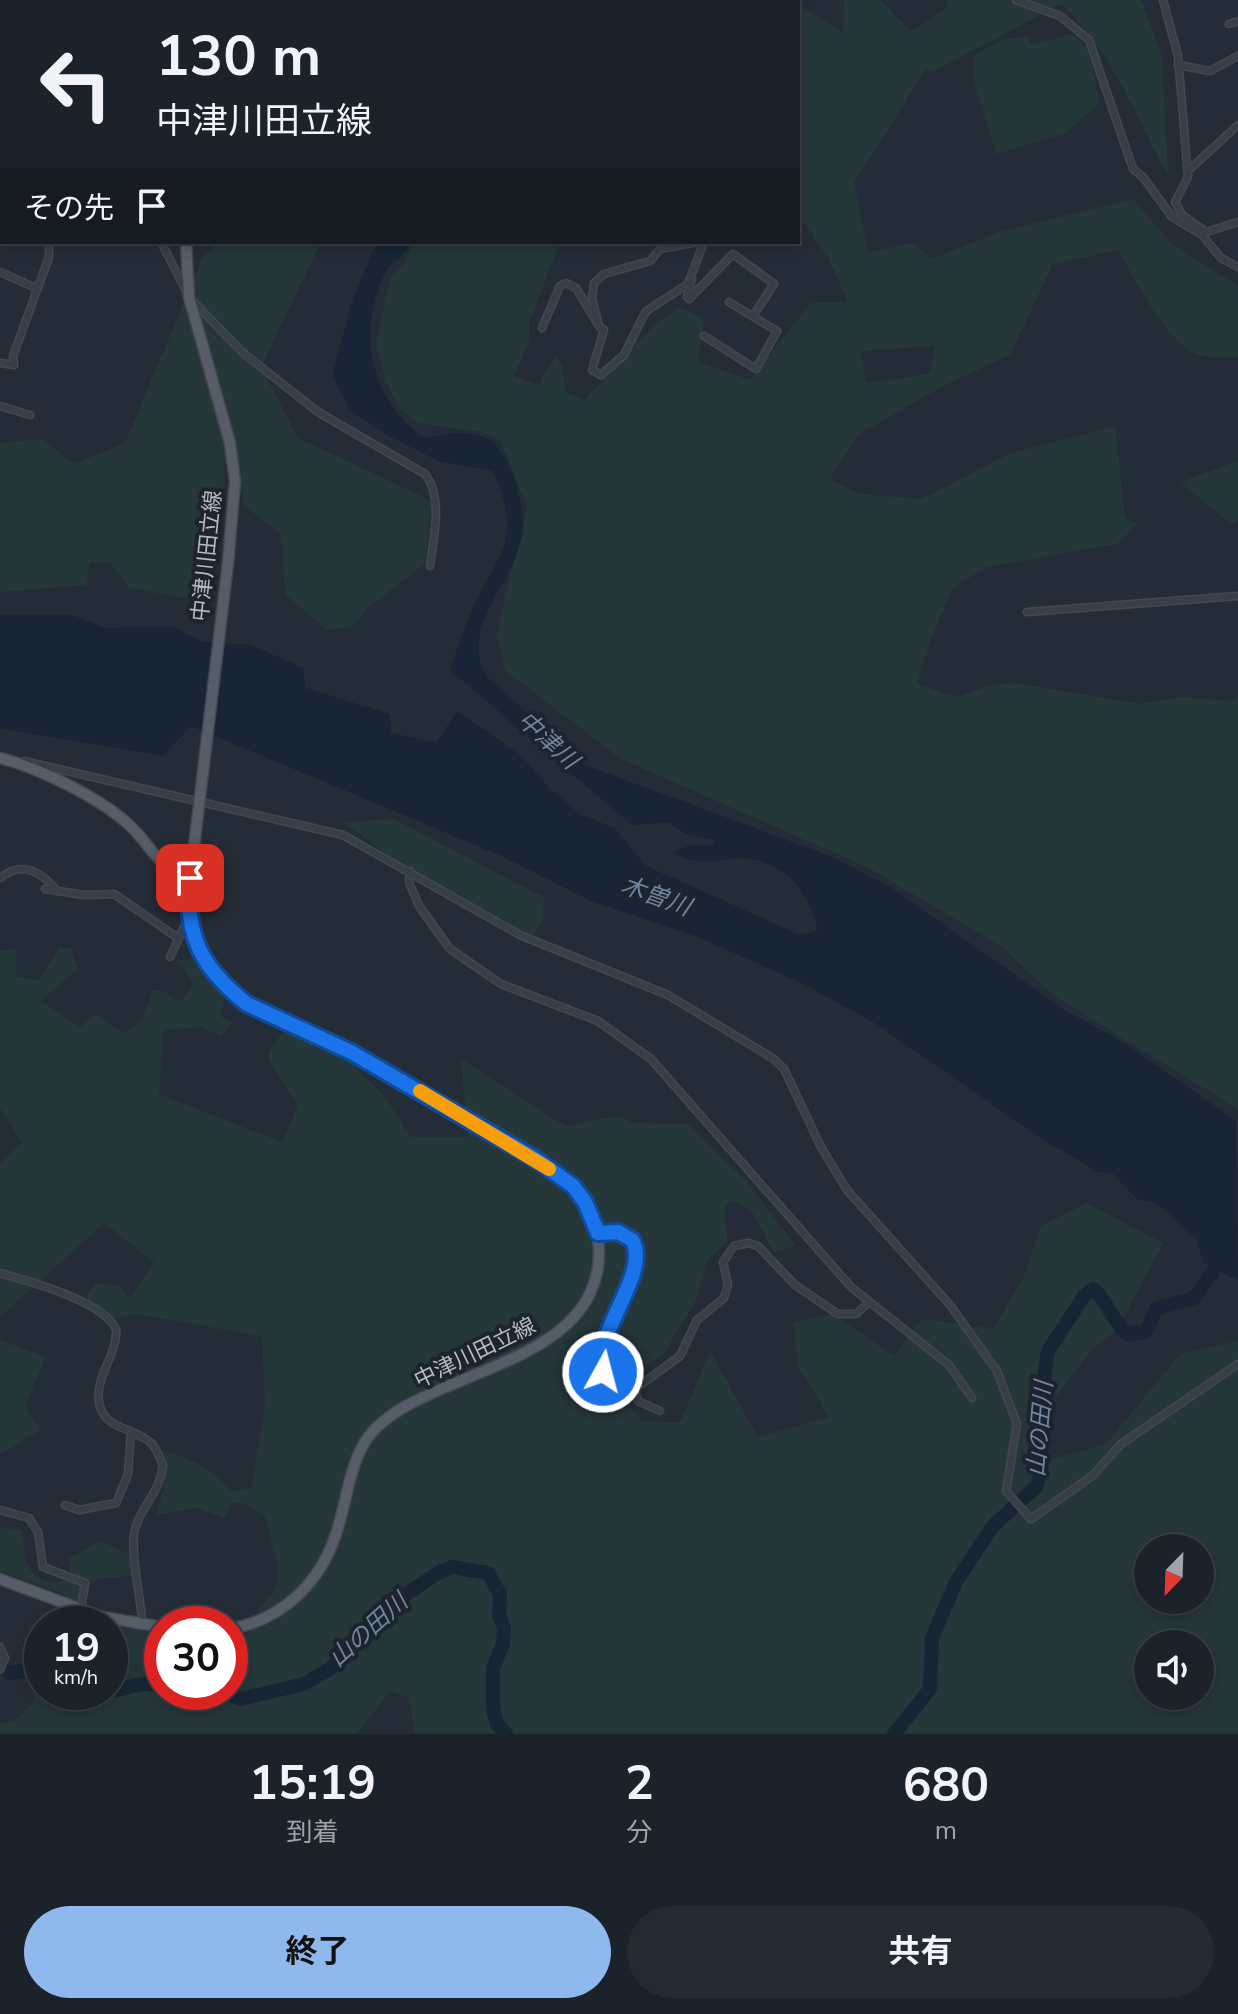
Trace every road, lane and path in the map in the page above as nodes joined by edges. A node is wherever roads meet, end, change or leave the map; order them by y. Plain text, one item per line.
1 (1016, 0) edge
2 (1163, 0) edge
3 (1238, 21) edge
4 (1229, 24) dead end
5 (1238, 56) edge
6 (1178, 65) junction
7 (1238, 125) edge
8 (1188, 171) junction
9 (1238, 222) edge
10 (1204, 233) junction
11 (49, 244) edge
12 (162, 244) edge
13 (186, 244) edge
14 (687, 244) edge
15 (703, 244) edge
16 (1238, 267) edge
17 (0, 272) edge
18 (691, 275) junction
19 (36, 288) junction
20 (189, 297) junction
21 (729, 302) dead end
22 (753, 316) junction
23 (599, 326) junction
24 (542, 328) dead end
25 (704, 336) dead end
26 (0, 363) edge
27 (0, 406) edge
28 (30, 415) dead end
29 (430, 566) dead end
30 (1238, 596) edge
31 (1027, 612) dead end
32 (2, 759) edge
33 (52, 774) junction
34 (410, 871) junction
35 (191, 875) junction
36 (0, 878) edge
37 (45, 889) dead end
38 (57, 891) junction
39 (191, 921) junction
40 (178, 938) junction
41 (170, 957) dead end
42 (598, 1233) junction
43 (0, 1273) edge
44 (868, 1303) junction
45 (1238, 1364) edge
46 (634, 1392) junction
47 (972, 1398) dead end
48 (660, 1411) dead end
49 (131, 1433) junction
50 (65, 1505) dead end
51 (0, 1510) edge
52 (0, 1579) edge
53 (73, 1606) edge
54 (81, 1606) edge
55 (128, 1621) edge
56 (248, 1624) edge
57 (143, 1625) joint
58 (0, 1647) edge
59 (1, 1667) edge

1 - 10 street
2 - 6 street
3 - 4 street
5 - 6 street
6 - 8 street
7 - 8 street
8 - 10 street
9 - 10 street
10 - 16 street
11 - 19 street
12 - 20 street
13 - 20 main road, 中津川田立線
14 - 23 street
15 - 18 street
17 - 19 street
18 - 22 street
18 - 23 street
19 - 26 street
20 - 29 street
20 - 35 main road, 中津川田立線, bridge
21 - 22 street
22 - 25 street
23 - 24 street
27 - 28 street
30 - 31 street
32 - 33 main road
33 - 34 street
33 - 35 main road
34 - 44 street
34 - 45 street
35 - 39 main road, 中津川田立線
36 - 38 street
37 - 38 street
38 - 40 street
39 - 40 street
39 - 42 main road, 中津川田立線
40 - 41 street
42 - 46 street
42 - 56 main road, 中津川田立線
43 - 49 street
44 - 46 street
44 - 47 street
46 - 48 street
49 - 50 street
49 - 57 street
51 - 54 street
52 - 53 main road
55 - 57 main road
58 - 59 street

